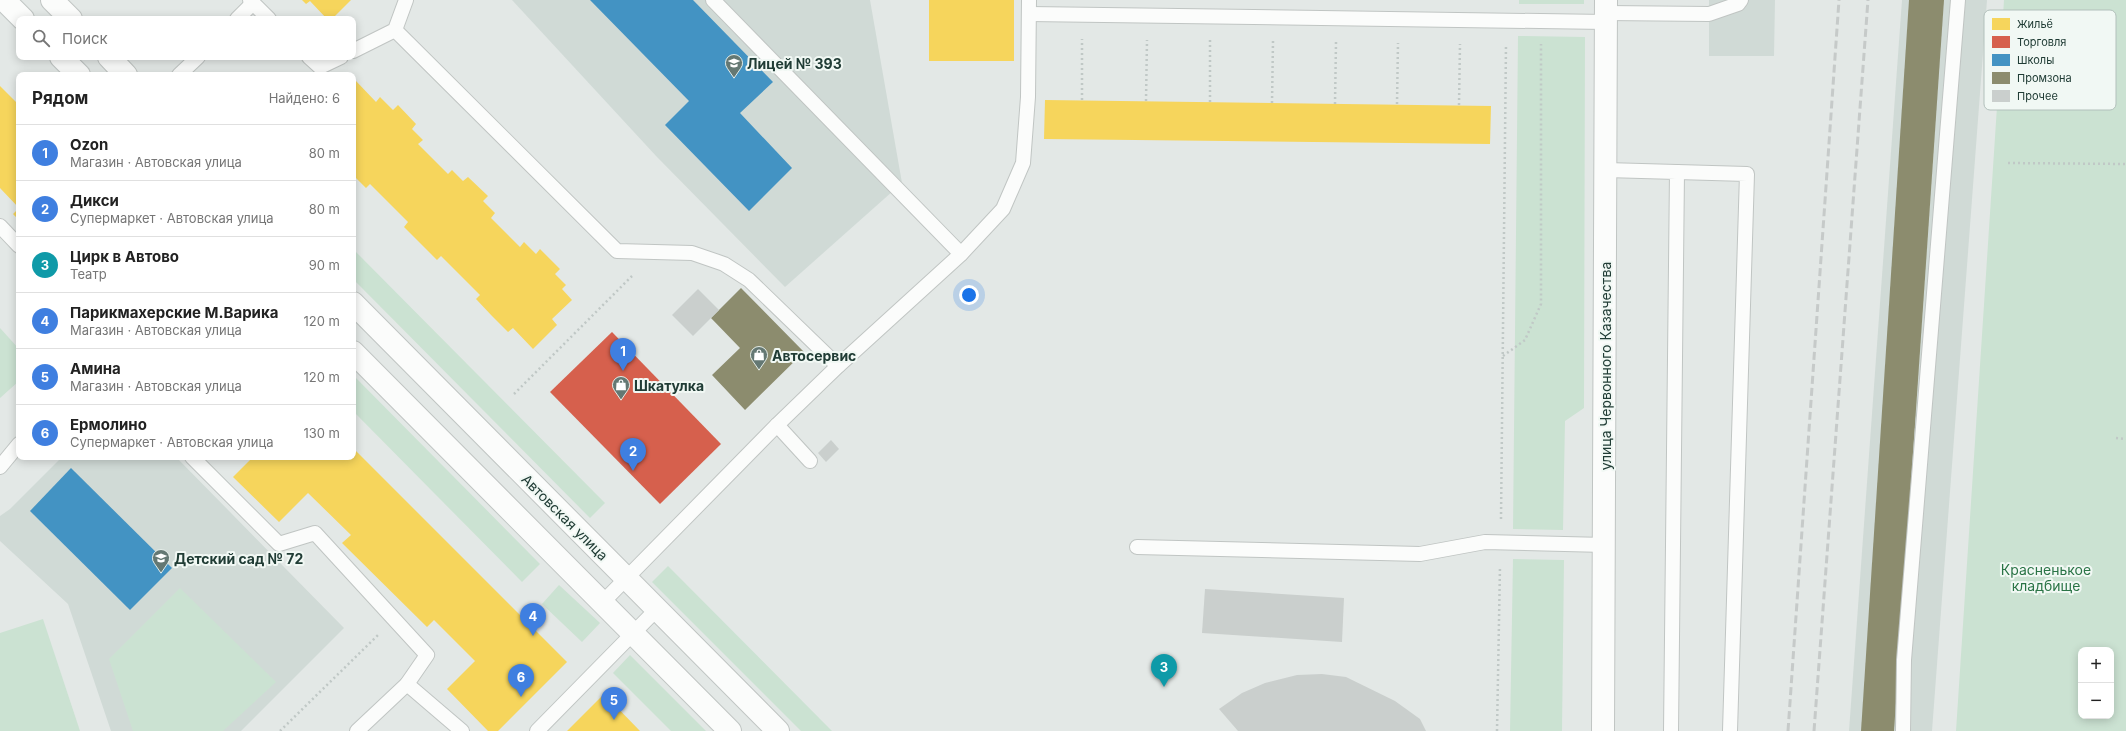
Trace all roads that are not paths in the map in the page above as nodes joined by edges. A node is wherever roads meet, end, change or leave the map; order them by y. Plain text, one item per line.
1 (4, 0) edge
2 (52, 0) edge
3 (406, 0) edge
4 (1029, 0) edge
5 (1741, 0) edge
6 (1958, 0) edge
7 (251, 2) edge
8 (722, 3) edge
9 (1606, 11) edge
10 (1029, 14) junction
11 (20, 16) edge
12 (68, 16) edge
13 (239, 16) edge
14 (266, 16) edge
15 (395, 30) junction
16 (356, 50) edge
17 (64, 60) edge
18 (112, 60) edge
19 (195, 60) edge
20 (312, 60) edge
21 (335, 60) edge
22 (76, 72) edge
23 (123, 72) edge
24 (182, 72) edge
25 (1606, 170) junction
26 (1676, 172) junction
27 (0, 226) edge
28 (16, 243) edge
29 (961, 254) junction
30 (356, 306) edge
31 (356, 355) edge
32 (838, 366) junction
33 (777, 425) junction
34 (16, 448) edge
35 (195, 460) edge
36 (810, 461) dead end
37 (0, 467) edge
38 (1605, 545) junction
39 (1137, 547) dead end
40 (627, 579) junction
41 (602, 603) junction
42 (657, 609) junction
43 (632, 634) junction
44 (407, 684) junction
45 (357, 731) edge
46 (462, 731) edge
47 (537, 731) edge
48 (730, 731) edge
49 (778, 731) edge
50 (1603, 731) edge
51 (1671, 731) edge
52 (1730, 731) edge
53 (1903, 731) edge

1 - 11 street
2 - 12 street
3 - 15 lane
4 - 10 lane
5 - 9 lane
6 - 53 lane
7 - 13 lane
7 - 14 lane
8 - 29 lane
9 - 10 lane
9 - 25 street, улица Червонного Казачества
10 - 29 lane
15 - 16 lane
15 - 32 lane
17 - 22 street
18 - 23 street
19 - 24 lane
20 - 21 lane
25 - 26 lane
25 - 38 street, улица Червонного Казачества
26 - 51 lane
26 - 52 lane
27 - 28 lane
29 - 32 lane
30 - 40 street, Автовская улица
31 - 41 street
32 - 33 lane
33 - 36 lane
33 - 40 lane
34 - 37 lane
35 - 44 lane
38 - 39 lane
38 - 50 street, улица Червонного Казачества
40 - 41 lane
40 - 42 street, Автовская улица
41 - 43 street
42 - 43 lane
42 - 49 street, Автовская улица
43 - 47 lane
43 - 48 street
44 - 45 lane
44 - 46 lane

